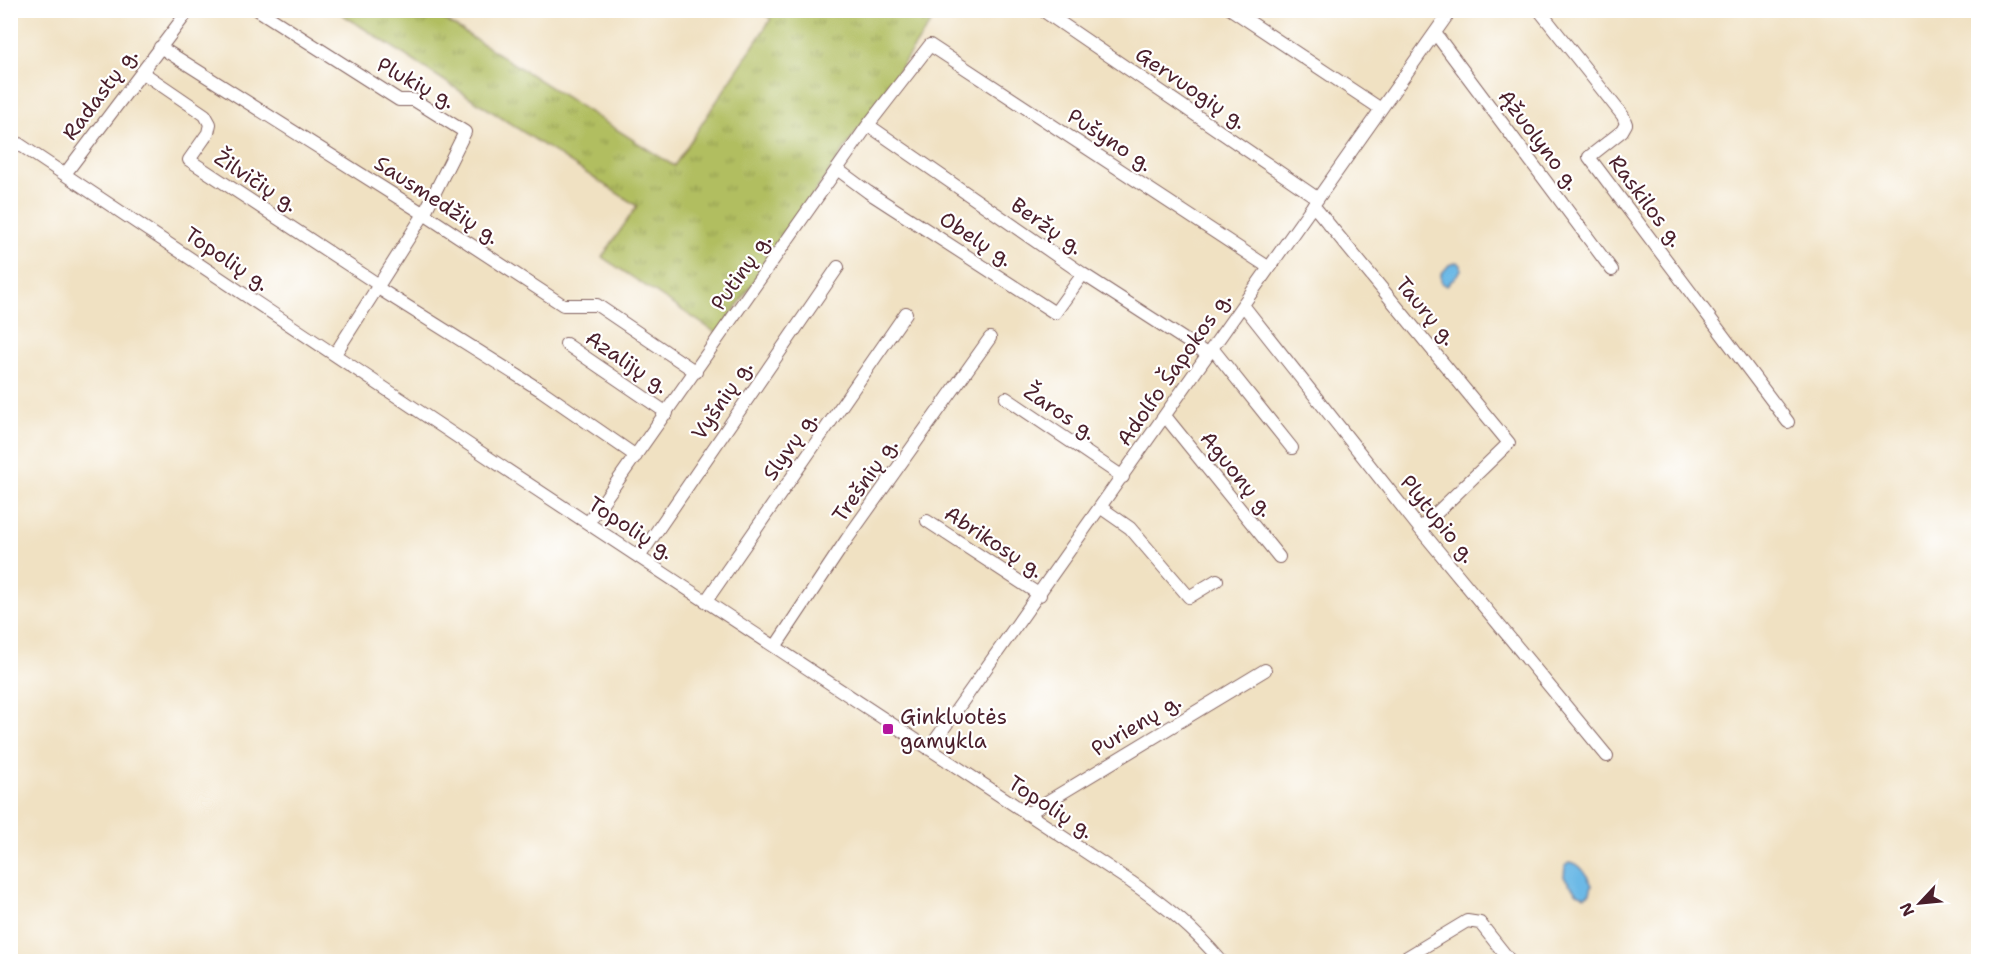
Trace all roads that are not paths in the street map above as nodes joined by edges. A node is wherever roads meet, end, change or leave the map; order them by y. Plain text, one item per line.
1 (189, 10) edge
2 (258, 10) edge
3 (1042, 10) edge
4 (1232, 10) edge
5 (1450, 10) edge
6 (1539, 10) edge
7 (1435, 33) junction
8 (930, 45) joint
9 (160, 47) junction
10 (142, 72) junction
11 (1381, 109) junction
12 (868, 125) junction
13 (10, 138) edge
14 (837, 169) junction
15 (65, 174) junction
16 (1315, 201) junction
17 (424, 213) junction
18 (838, 267) dead end
19 (1268, 267) junction
20 (1612, 270) dead end
21 (1083, 274) junction
22 (379, 286) junction
23 (1243, 305) junction
24 (906, 313) dead end
25 (990, 338) dead end
26 (566, 344) dead end
27 (1209, 351) junction
28 (335, 354) junction
29 (696, 372) junction
30 (1006, 398) dead end
31 (667, 413) junction
32 (1165, 416) junction
33 (1788, 422) dead end
34 (1292, 448) dead end
35 (636, 456) junction
36 (1123, 477) junction
37 (1100, 507) junction
38 (927, 521) dead end
39 (588, 523) junction
40 (1420, 529) junction
41 (639, 557) junction
42 (1279, 557) dead end
43 (1217, 580) dead end
44 (1040, 595) junction
45 (706, 602) junction
46 (775, 647) junction
47 (1265, 670) dead end
48 (929, 749) junction
49 (1606, 756) dead end
50 (1027, 814) junction
51 (1222, 962) edge
52 (1399, 962) edge
53 (1511, 962) edge

1 - 9 street, Radastų g.
2 - 17 street, Plukių g.
3 - 16 street, Gervuogių g.
4 - 11 street
5 - 7 street, Adolfo Šapokos g.
6 - 33 street, Raskilos g.
7 - 11 street, Adolfo Šapokos g.
7 - 20 street, Ąžuolyno g.
8 - 12 street, Putinų g.
8 - 19 street, Pušyno g.
9 - 10 street, Radastų g.
9 - 17 street, Sausmedžių g.
10 - 15 street, Radastų g.
10 - 22 street, Žilvičių g.
11 - 16 street, Adolfo Šapokos g.
12 - 14 street, Putinų g.
12 - 21 street, Beržų g.
13 - 15 street, Topolių g.
14 - 21 street, Obelų g.
14 - 29 street, Putinų g.
15 - 28 street, Topolių g.
16 - 19 street, Adolfo Šapokos g.
16 - 40 street, Taurų g.
17 - 22 street
17 - 29 street, Sausmedžių g.
18 - 41 street, Vyšnių g.
19 - 23 street, Adolfo Šapokos g.
21 - 27 street, Beržų g.
22 - 28 street
22 - 35 street, Žilvičių g.
23 - 27 street, Adolfo Šapokos g.
23 - 40 street, Plytupio g.
24 - 45 street, Slyvų g.
25 - 46 street, Trešnių g.
26 - 31 street, Azalijų g.
27 - 32 street, Adolfo Šapokos g.
27 - 34 street, Beržų g.
28 - 39 street, Topolių g.
29 - 31 street, Putinų g.
30 - 36 street, Žaros g.
31 - 35 street, Putinų g.
32 - 36 street, Adolfo Šapokos g.
32 - 42 street, Aguonų g.
35 - 39 street, Putinų g.
36 - 37 street, Adolfo Šapokos g.
37 - 43 street
37 - 44 street, Adolfo Šapokos g.
38 - 44 street, Abrikosų g.
39 - 41 street, Topolių g.
40 - 49 street, Plytupio g.
41 - 45 street, Topolių g.
44 - 48 street, Adolfo Šapokos g.
45 - 46 street, Topolių g.
46 - 48 street, Topolių g.
47 - 50 street, Purienų g.
48 - 50 street, Topolių g.
50 - 51 street, Topolių g.
52 - 53 street

